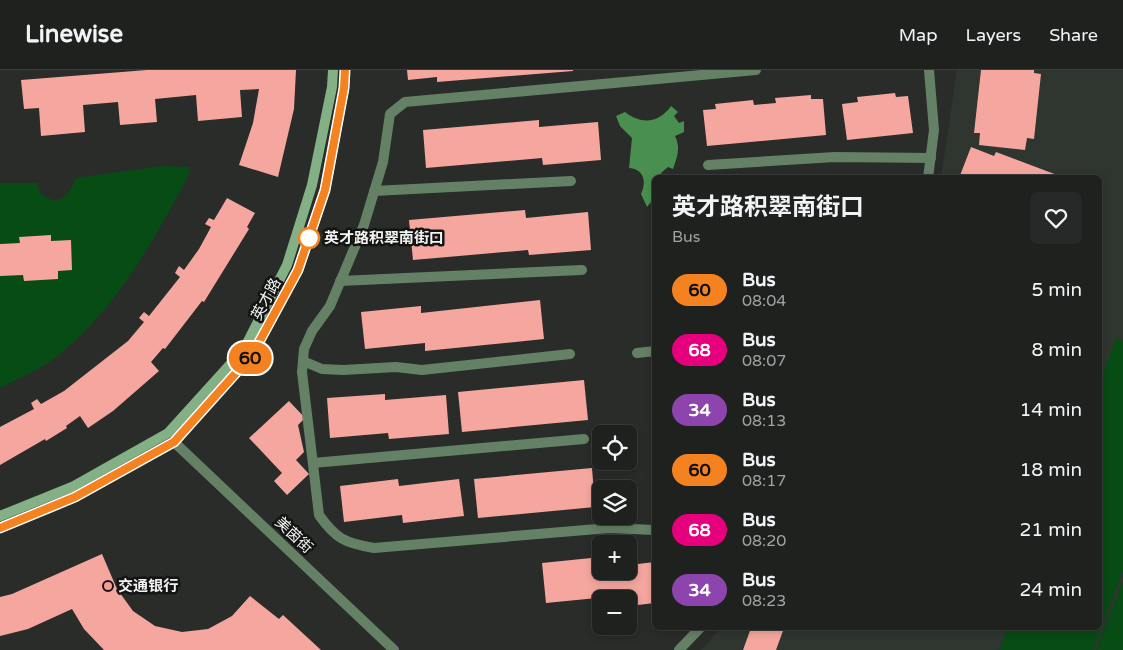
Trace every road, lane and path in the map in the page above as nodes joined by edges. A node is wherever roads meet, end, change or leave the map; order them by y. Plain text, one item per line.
1 (333, 70) edge
2 (345, 70) edge
3 (756, 70) edge
4 (929, 70) edge
5 (639, 75) edge
6 (931, 158) junction
7 (708, 165) dead end
8 (928, 175) edge
9 (571, 181) dead end
10 (374, 192) junction
11 (582, 270) dead end
12 (340, 281) junction
13 (652, 352) edge
14 (637, 353) dead end
15 (570, 354) dead end
16 (303, 361) junction
17 (584, 439) dead end
18 (174, 442) junction
19 (313, 463) junction
20 (0, 516) edge
21 (0, 528) edge
22 (652, 530) edge
23 (698, 630) edge
24 (394, 650) edge
25 (679, 650) edge

1 - 20 main road, 英才路
2 - 18 main road, 英才路
3 - 5 street
4 - 6 street
5 - 10 street
6 - 7 street
6 - 8 street
9 - 10 street
10 - 12 street
11 - 12 street
12 - 16 street
13 - 14 street
15 - 16 street
16 - 19 street
17 - 19 street
18 - 21 main road, 英才路
18 - 24 street, 美茵街
19 - 22 street
23 - 25 street

